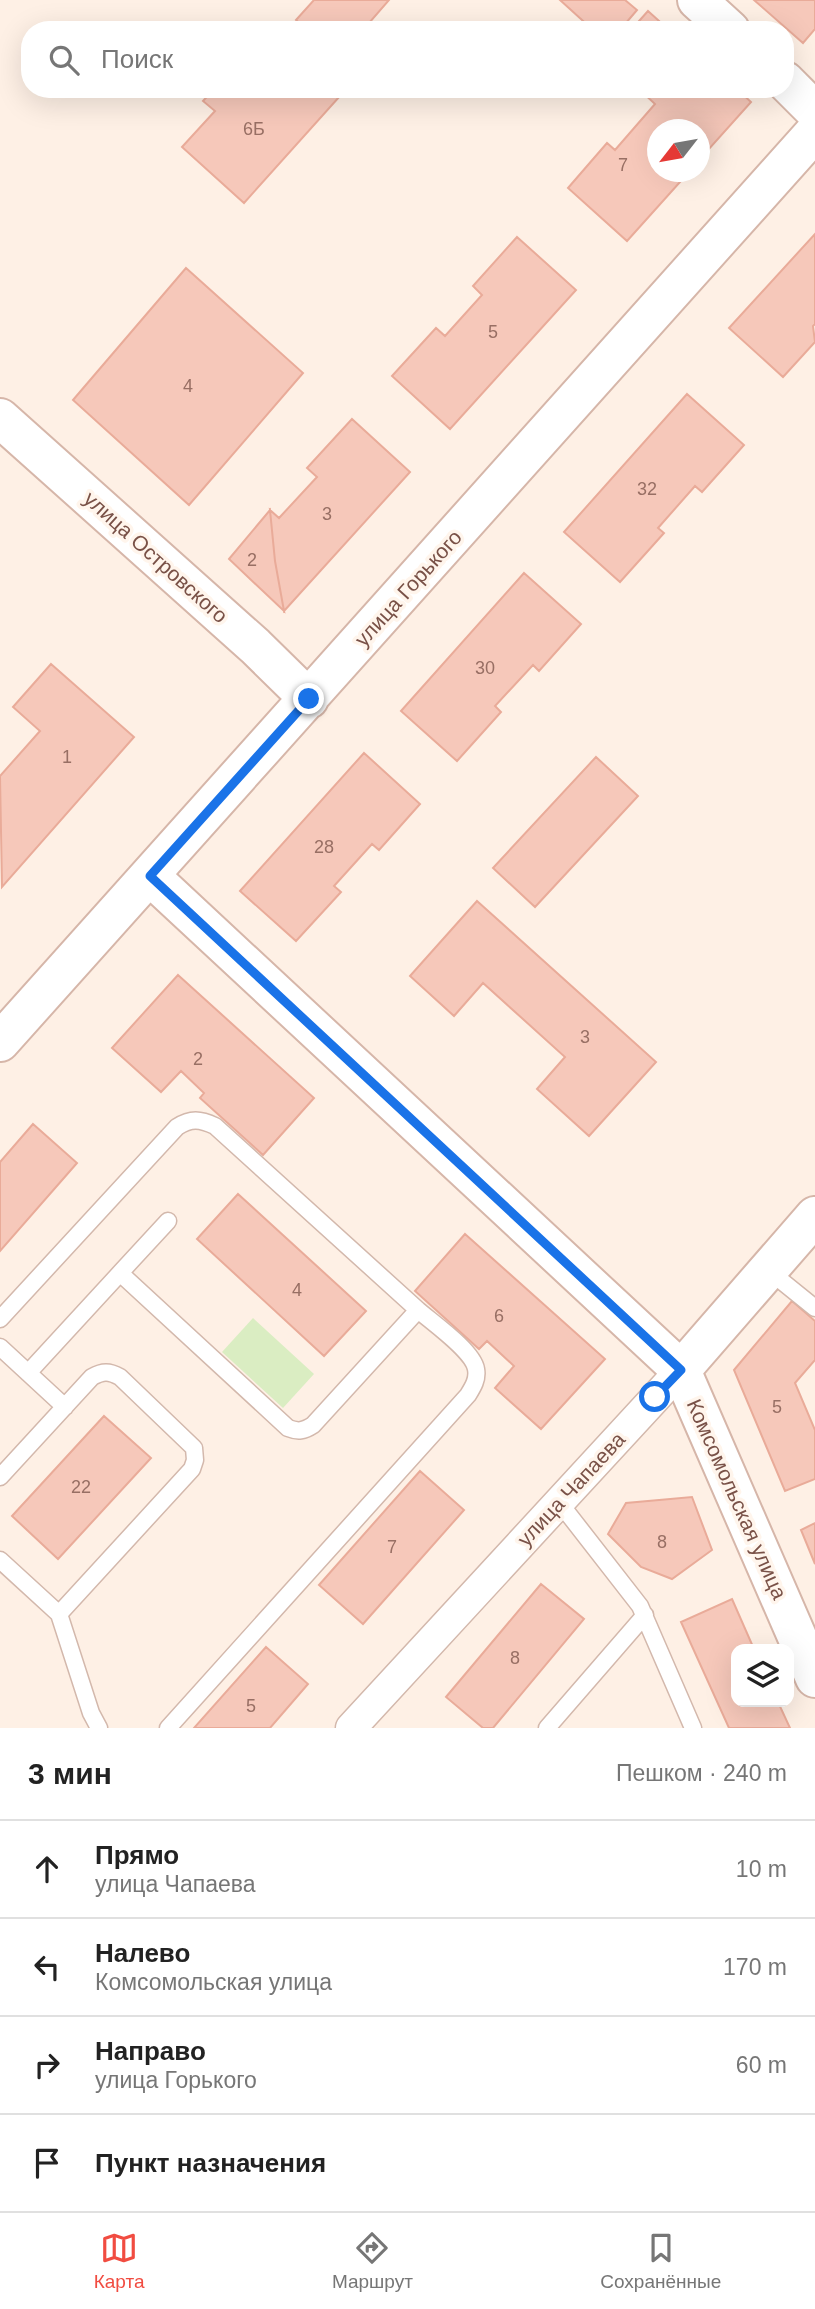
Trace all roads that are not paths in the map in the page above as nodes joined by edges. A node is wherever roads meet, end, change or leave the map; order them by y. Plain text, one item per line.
1 (697, 0) edge
2 (720, 21) edge
3 (794, 90) edge
4 (815, 111) edge
5 (815, 132) edge
6 (0, 418) edge
7 (309, 699) junction
8 (150, 876) junction
9 (0, 1042) edge
10 (815, 1216) edge
11 (168, 1221) dead end
12 (768, 1269) junction
13 (120, 1273) junction
14 (815, 1308) edge
15 (418, 1310) junction
16 (0, 1319) edge
17 (0, 1347) edge
18 (681, 1370) junction
19 (28, 1373) junction
20 (65, 1406) junction
21 (0, 1477) edge
22 (559, 1502) junction
23 (0, 1560) edge
24 (59, 1614) junction
25 (645, 1615) junction
26 (811, 1660) edge
27 (99, 1728) edge
28 (168, 1728) edge
29 (351, 1728) edge
30 (547, 1728) edge
31 (693, 1728) edge

1 - 2 street
3 - 4 street
5 - 7 street, улица Горького
6 - 7 street, улица Островского
7 - 8 street, улица Горького
8 - 9 street, улица Горького
8 - 18 street, Комсомольская улица
10 - 12 street, улица Чапаева
11 - 13 lane
12 - 14 lane
12 - 18 street, улица Чапаева
13 - 15 lane
13 - 19 lane
15 - 16 lane
15 - 28 lane
17 - 19 lane
18 - 22 street, улица Чапаева
18 - 26 street, Комсомольская улица
19 - 20 lane
20 - 21 lane
20 - 24 lane
22 - 25 lane
22 - 29 street, улица Чапаева
23 - 24 lane
24 - 27 lane
25 - 30 lane
25 - 31 lane

